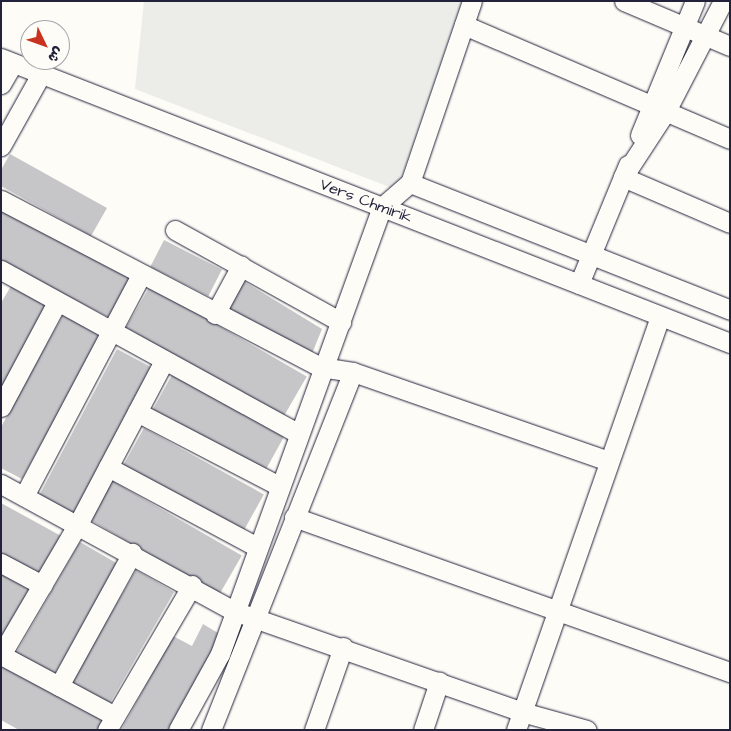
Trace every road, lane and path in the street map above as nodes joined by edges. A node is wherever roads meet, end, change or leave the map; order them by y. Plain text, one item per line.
1 (472, 1) edge
2 (624, 1) edge
3 (695, 1) edge
4 (723, 1) edge
5 (464, 25) junction
6 (685, 27) junction
7 (706, 35) junction
8 (730, 46) edge
9 (7, 60) edge
10 (41, 74) junction
11 (1, 84) edge
12 (659, 108) junction
13 (730, 139) edge
14 (1, 146) edge
15 (623, 177) junction
16 (410, 183) junction
17 (1, 200) edge
18 (382, 207) junction
19 (730, 223) edge
20 (175, 230) dead end
21 (591, 255) junction
22 (240, 266) junction
23 (3, 275) edge
24 (141, 275) junction
25 (579, 284) junction
26 (57, 302) junction
27 (729, 309) edge
28 (215, 314) junction
29 (660, 316) junction
30 (341, 322) junction
31 (112, 332) junction
32 (709, 335) junction
33 (730, 343) edge
34 (164, 361) junction
35 (322, 367) junction
36 (353, 372) junction
37 (1, 407) edge
38 (137, 412) junction
39 (298, 434) junction
40 (609, 461) junction
41 (108, 467) junction
42 (1, 484) edge
43 (279, 486) junction
44 (24, 496) junction
45 (294, 517) junction
46 (78, 524) junction
47 (257, 547) junction
48 (132, 554) junction
49 (1, 563) edge
50 (42, 585) junction
51 (192, 585) junction
52 (558, 608) junction
53 (234, 611) junction
54 (254, 617) junction
55 (343, 647) junction
56 (730, 672) edge
57 (439, 682) junction
58 (59, 686) junction
59 (522, 712) junction
60 (111, 723) edge
61 (178, 730) edge
62 (211, 730) edge
63 (314, 730) edge
64 (423, 730) edge
65 (516, 730) edge
66 (587, 730) edge

1 - 5 street
2 - 6 street
3 - 6 street
4 - 7 street
5 - 12 street
5 - 16 street
6 - 7 street
6 - 12 street
7 - 8 street
7 - 12 street
9 - 10 street, Vers Chmirik
9 - 11 street
10 - 14 street
10 - 18 street, Vers Chmirik
12 - 13 street
12 - 15 street
15 - 19 street
15 - 21 street
16 - 18 street
16 - 21 street
17 - 24 street
18 - 25 street, Vers Chmirik
18 - 30 street
20 - 22 street
21 - 25 street
21 - 27 street
22 - 28 street
22 - 30 street
23 - 26 street
24 - 28 street
24 - 31 street
25 - 29 street, Vers Chmirik
26 - 31 street
26 - 37 street
27 - 32 street
28 - 35 street
29 - 32 street, Vers Chmirik
29 - 40 street
30 - 35 street
31 - 34 street
31 - 44 street
32 - 33 street, Vers Chmirik
34 - 38 street
34 - 39 street
35 - 36 street
35 - 39 street
36 - 40 street
36 - 45 street
38 - 41 street
38 - 43 street
39 - 43 street
40 - 52 street
41 - 46 street
41 - 47 street
42 - 44 street
43 - 47 street
44 - 46 street
45 - 52 street
45 - 54 street
46 - 48 street
46 - 50 street
47 - 53 street
48 - 51 street
48 - 58 street
49 - 50 street
50 - 58 street
51 - 53 street
51 - 60 street
52 - 56 street
52 - 59 street
53 - 54 street
53 - 61 street
54 - 55 street
54 - 62 street
55 - 57 street
55 - 63 street
57 - 59 street
57 - 64 street
58 - 60 street
59 - 65 street
59 - 66 street

